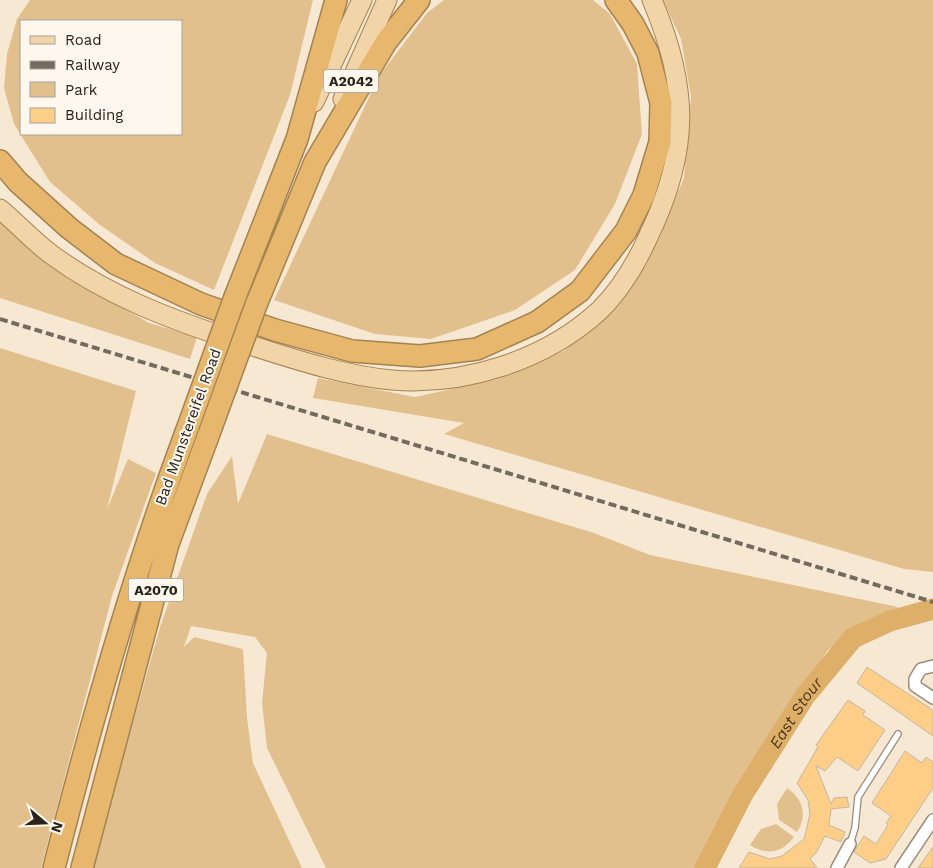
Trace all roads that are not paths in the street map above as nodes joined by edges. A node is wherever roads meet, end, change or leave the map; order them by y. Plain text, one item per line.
1 (336, 0) edge
2 (362, 0) edge
3 (387, 0) edge
4 (419, 0) edge
5 (616, 0) edge
6 (652, 0) edge
7 (297, 139) junction
8 (0, 161) edge
9 (315, 162) junction
10 (0, 209) edge
11 (933, 666) edge
12 (933, 698) edge
13 (898, 734) dead end
14 (933, 820) edge
15 (850, 844) joint
16 (54, 868) edge
17 (82, 868) edge
18 (838, 868) edge
19 (901, 868) edge

1 - 7 highway
2 - 7 main road, Bad Munstereifel Road / A2042
3 - 9 main road, Bad Munstereifel Road / A2042
4 - 9 highway
5 - 8 highway
6 - 10 main road
7 - 16 highway, Bad Munstereifel Road / A2070, bridge
9 - 17 highway, Bad Munstereifel Road / A2070, bridge
11 - 12 street
13 - 15 lane
14 - 19 street
15 - 18 street

